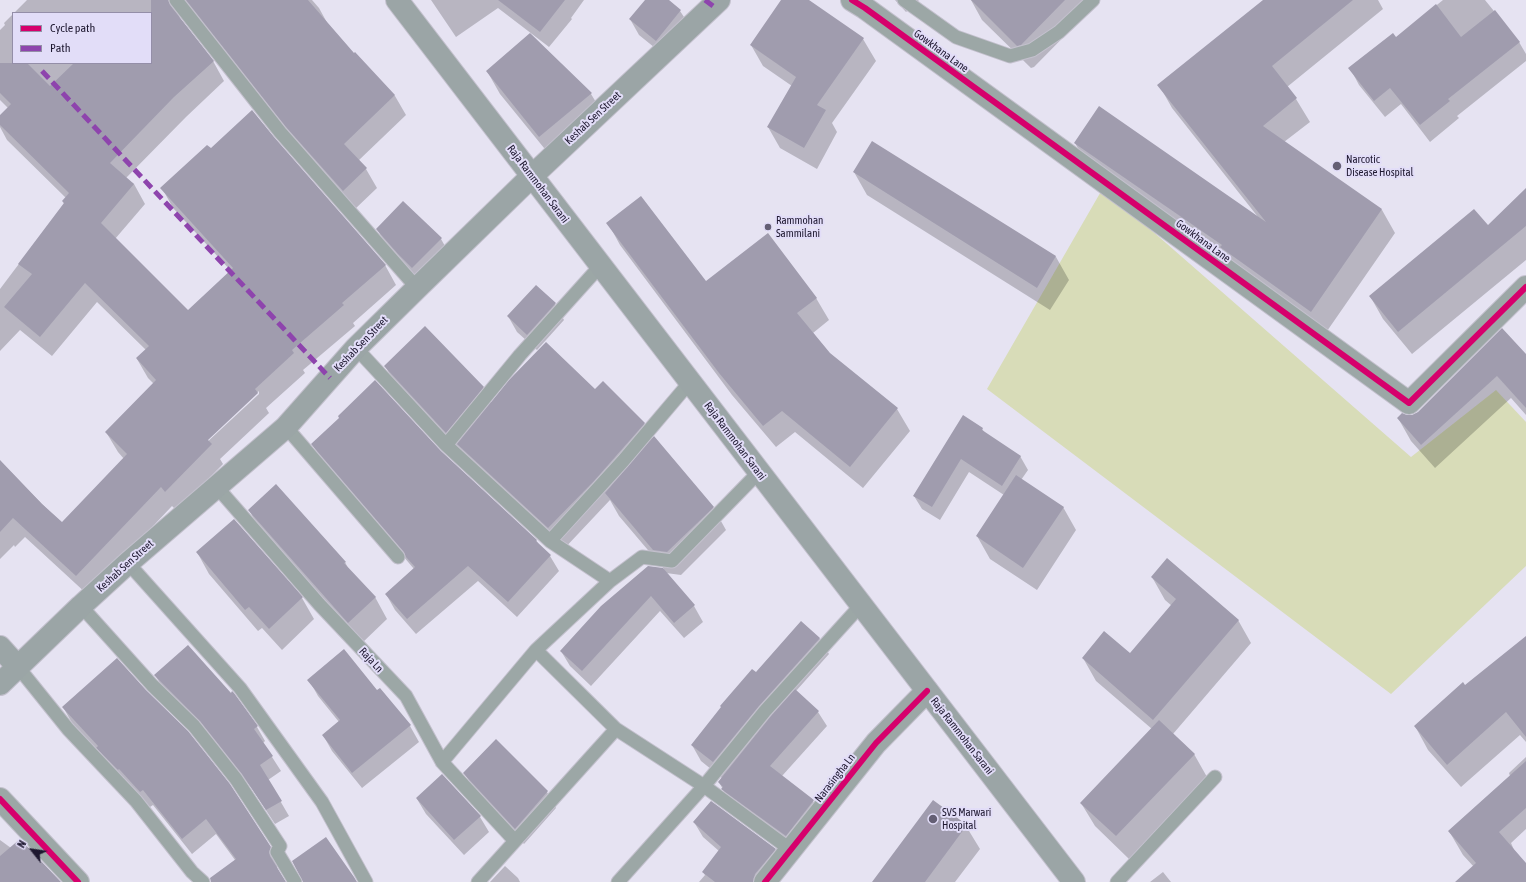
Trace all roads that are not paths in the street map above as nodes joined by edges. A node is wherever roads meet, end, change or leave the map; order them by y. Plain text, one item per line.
1 (176, 0) edge
2 (397, 0) edge
3 (852, 0) edge
4 (904, 0) edge
5 (1092, 0) edge
6 (712, 2) edge
7 (532, 176) junction
8 (600, 266) junction
9 (1526, 287) edge
10 (417, 288) junction
11 (356, 348) junction
12 (690, 382) junction
13 (286, 427) junction
14 (446, 444) junction
15 (758, 473) junction
16 (216, 486) junction
17 (550, 541) junction
18 (398, 557) dead end
19 (128, 562) junction
20 (610, 581) junction
21 (861, 605) junction
22 (81, 606) junction
23 (0, 647) edge
24 (536, 650) junction
25 (18, 667) junction
26 (0, 684) edge
27 (927, 690) junction
28 (616, 729) junction
29 (442, 762) junction
30 (1215, 777) dead end
31 (704, 786) junction
32 (0, 799) edge
33 (515, 841) junction
34 (791, 850) junction
35 (78, 882) edge
36 (203, 882) edge
37 (295, 882) edge
38 (366, 882) edge
39 (478, 882) edge
40 (618, 882) edge
41 (765, 882) edge
42 (1074, 882) edge
43 (1117, 882) edge

1 - 10 lane
2 - 7 main road, Raja Rammohan Sarani
3 - 9 street, Gowkhana Lane
4 - 5 lane
6 - 7 main road, Keshab Sen Street
7 - 8 main road, Raja Rammohan Sarani
7 - 10 main road, Keshab Sen Street
8 - 12 main road, Raja Rammohan Sarani
8 - 14 lane
10 - 11 main road, Keshab Sen Street
11 - 13 main road, Keshab Sen Street
11 - 14 lane
12 - 15 main road, Raja Rammohan Sarani
12 - 17 lane
13 - 16 main road, Keshab Sen Street
13 - 18 lane
14 - 17 lane
15 - 20 lane
15 - 21 main road, Raja Rammohan Sarani
16 - 19 main road, Keshab Sen Street
16 - 29 lane, Raja Ln
17 - 20 lane
19 - 22 main road, Keshab Sen Street
19 - 38 lane
20 - 24 lane
21 - 27 main road, Raja Rammohan Sarani
21 - 31 lane
22 - 25 main road, Keshab Sen Street
22 - 37 lane
23 - 25 main road
24 - 28 lane
24 - 29 lane
25 - 26 main road, Keshab Sen Street
25 - 36 lane
27 - 34 street, Narasingha Ln
27 - 42 main road, Raja Rammohan Sarani
28 - 31 lane
28 - 33 lane
29 - 33 lane, Raja Ln
30 - 43 lane
31 - 34 lane
31 - 40 lane
32 - 35 street
33 - 39 lane
34 - 41 street, Narasingha Ln

